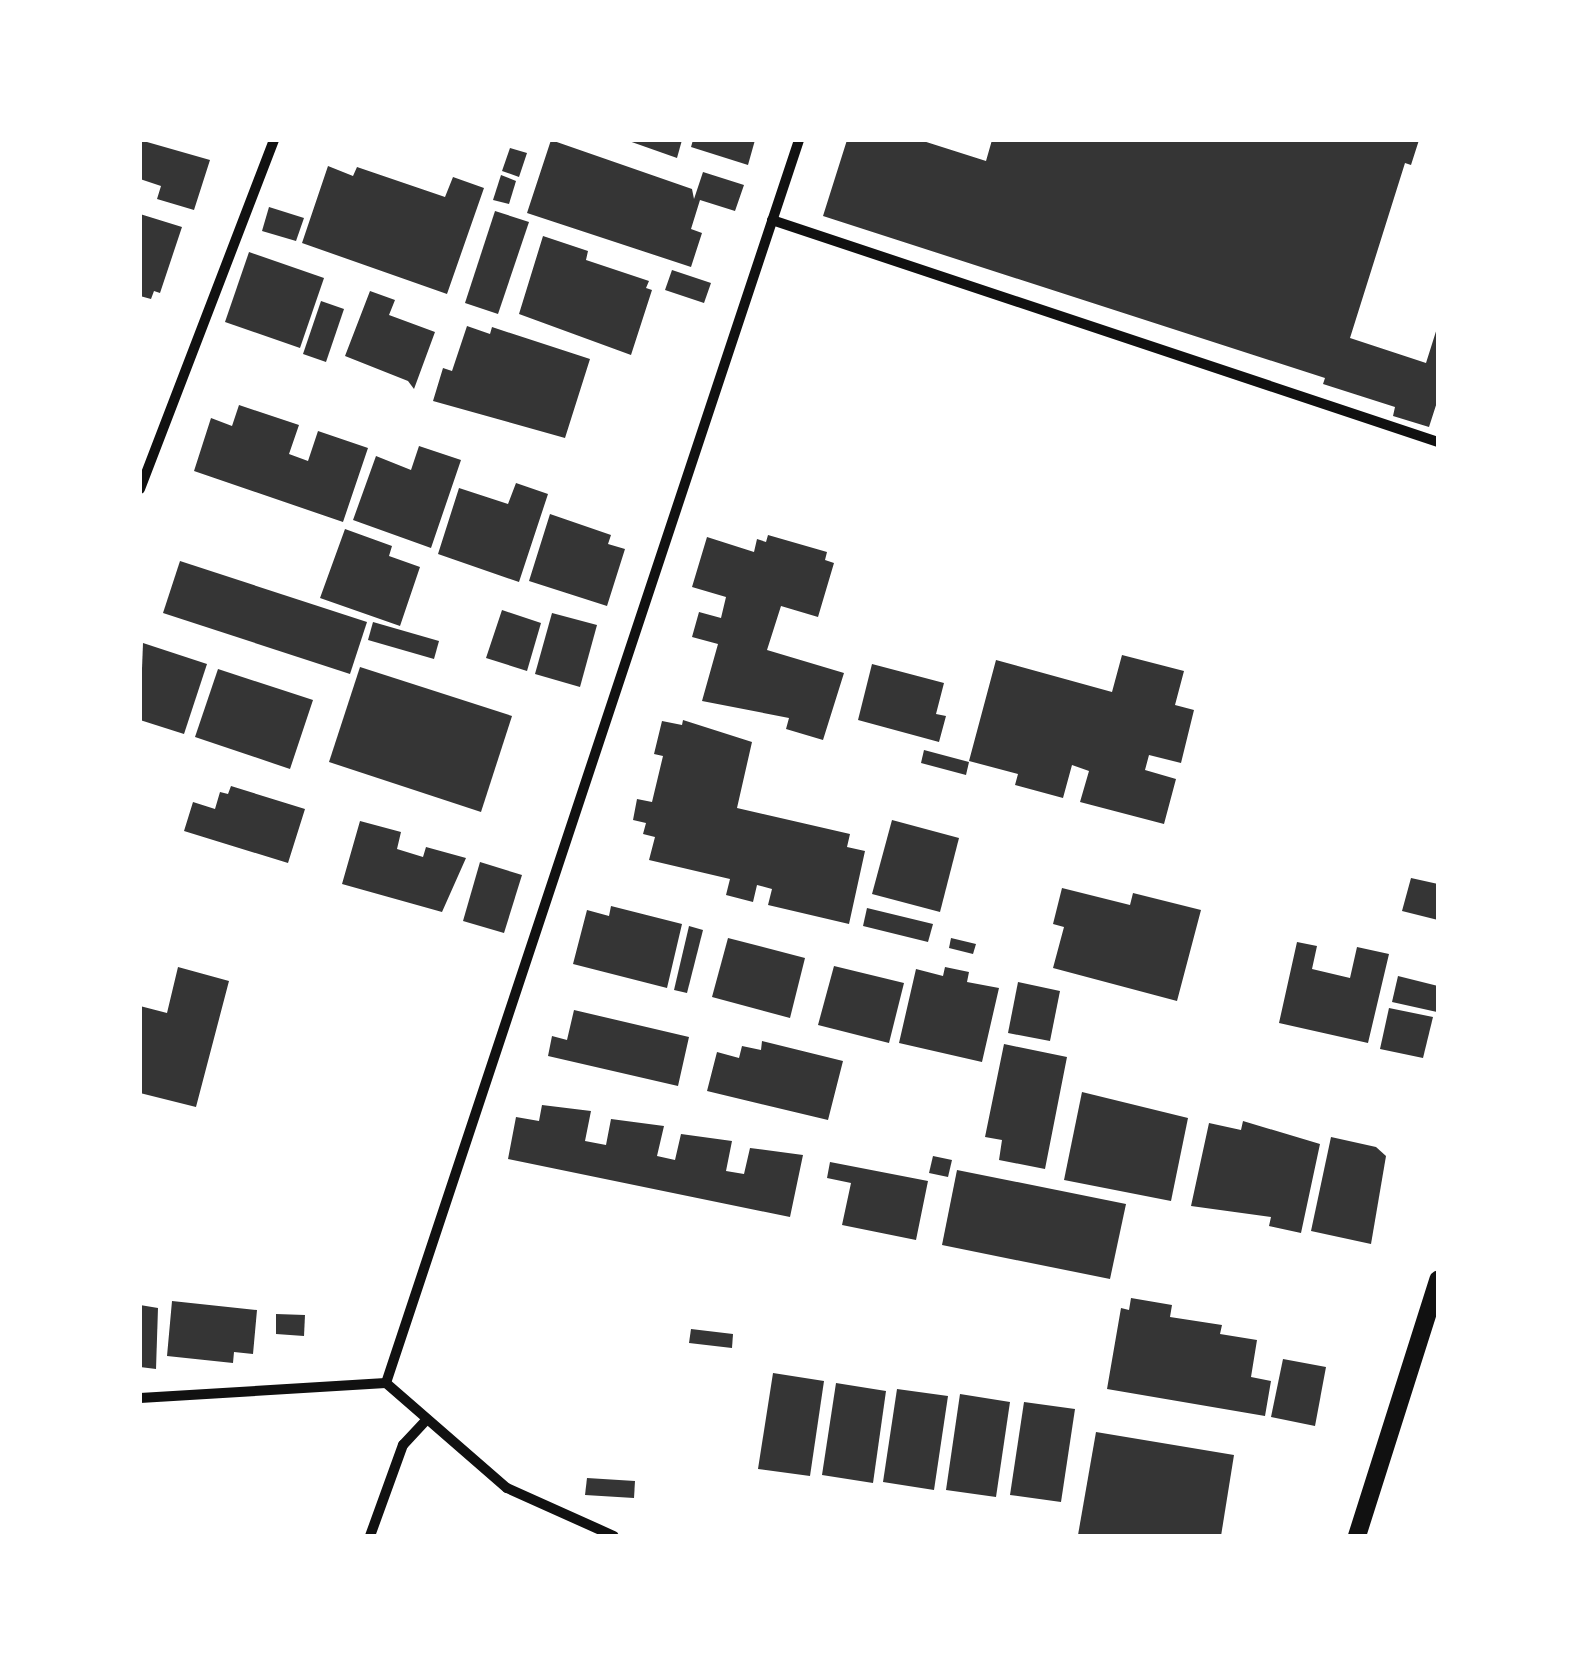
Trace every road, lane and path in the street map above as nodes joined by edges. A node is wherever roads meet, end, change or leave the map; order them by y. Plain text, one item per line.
1 (274, 140) edge
2 (799, 140) edge
3 (772, 220) junction
4 (1438, 442) edge
5 (140, 489) edge
6 (1438, 1280) edge
7 (386, 1383) junction
8 (140, 1398) edge
9 (427, 1419) junction
10 (370, 1536) edge
11 (614, 1536) edge
12 (1357, 1536) edge

1 - 5 street
2 - 3 street
3 - 4 street
3 - 7 street
6 - 12 street
7 - 8 street
7 - 9 street
9 - 10 street
9 - 11 street

